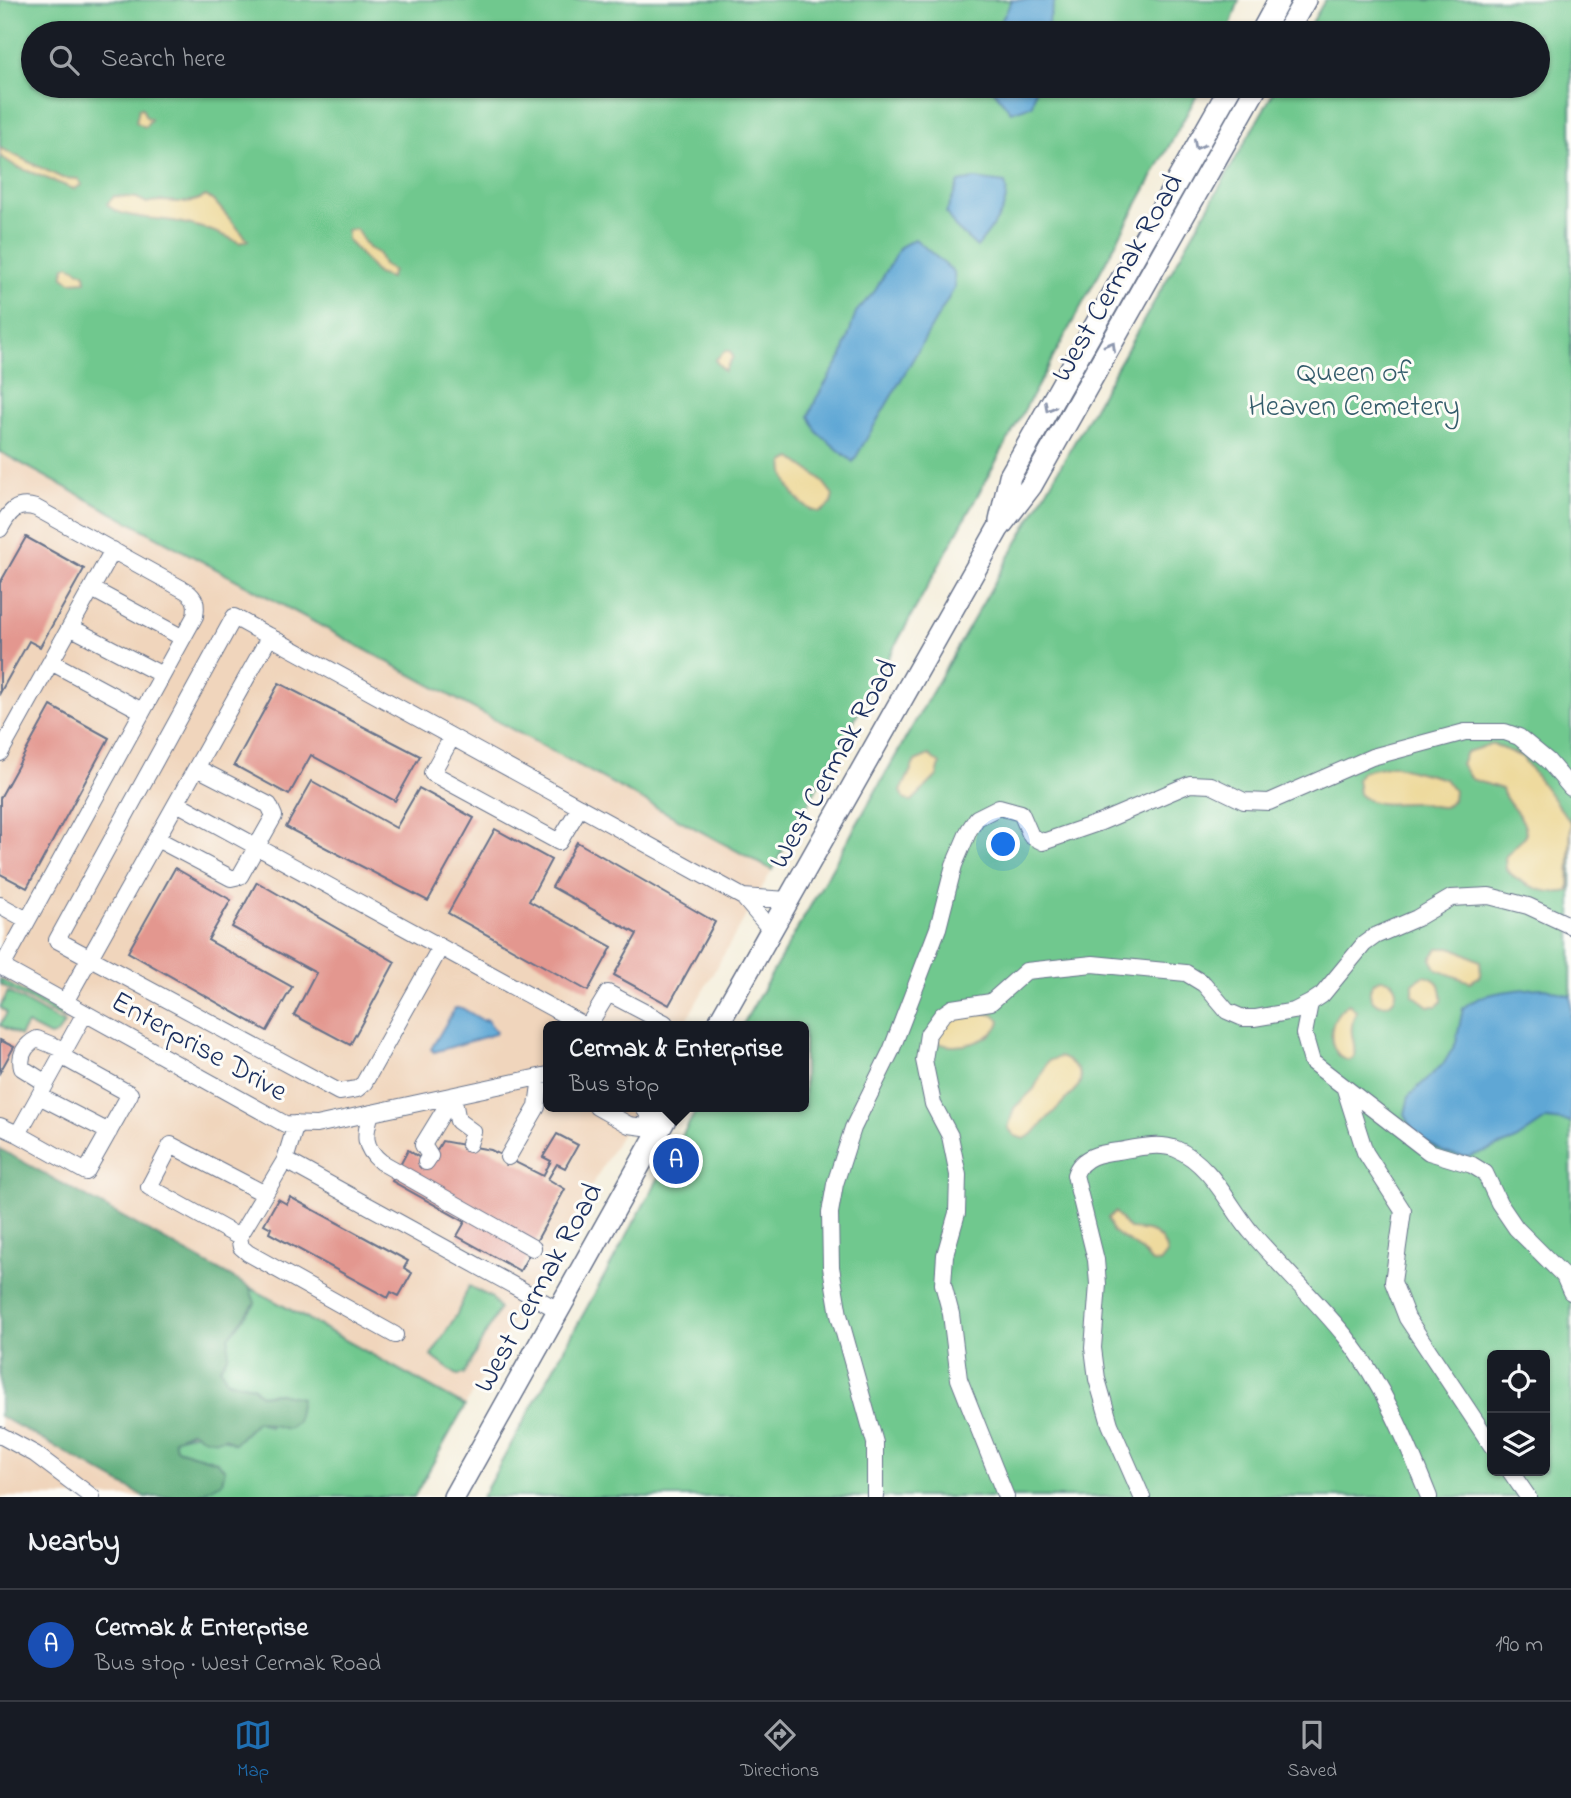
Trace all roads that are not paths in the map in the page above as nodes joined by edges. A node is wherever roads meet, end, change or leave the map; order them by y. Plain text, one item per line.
1 (1279, 0) edge
2 (1305, 0) edge
3 (1268, 21) edge
4 (1293, 21) edge
5 (1224, 98) edge
6 (1250, 98) edge
7 (0, 528) edge
8 (998, 528) junction
9 (113, 550) junction
10 (92, 589) junction
11 (70, 627) junction
12 (270, 636) junction
13 (183, 638) junction
14 (51, 662) junction
15 (162, 675) junction
16 (142, 711) junction
17 (452, 737) junction
18 (0, 753) edge
19 (197, 768) junction
20 (1571, 788) edge
21 (177, 803) junction
22 (580, 807) junction
23 (157, 839) junction
24 (257, 848) junction
25 (743, 897) junction
26 (788, 900) junction
27 (0, 905) edge
28 (27, 920) junction
29 (1571, 926) edge
30 (771, 930) junction
31 (440, 948) junction
32 (90, 959) junction
33 (1, 967) edge
34 (65, 1002) junction
35 (1310, 1003) junction
36 (85, 1013) junction
37 (578, 1021) edge
38 (590, 1021) edge
39 (660, 1021) edge
40 (720, 1021) edge
41 (63, 1053) junction
42 (543, 1076) edge
43 (543, 1080) edge
44 (1345, 1089) junction
45 (43, 1090) junction
46 (453, 1096) junction
47 (606, 1112) edge
48 (647, 1112) edge
49 (669, 1112) edge
50 (371, 1113) junction
51 (296, 1125) junction
52 (0, 1126) edge
53 (659, 1129) junction
54 (108, 1132) junction
55 (18, 1134) junction
56 (469, 1144) dead end
57 (508, 1157) dead end
58 (285, 1160) junction
59 (426, 1162) dead end
60 (265, 1194) junction
61 (239, 1237) junction
62 (533, 1248) dead end
63 (1571, 1292) edge
64 (558, 1310) junction
65 (396, 1335) dead end
66 (0, 1435) edge
67 (1487, 1439) edge
68 (1513, 1476) edge
69 (92, 1497) edge
70 (454, 1497) edge
71 (876, 1497) edge
72 (1006, 1497) edge
73 (1142, 1497) edge
74 (1429, 1497) edge
75 (1528, 1497) edge

1 - 3 main road
2 - 4 main road
5 -> 8 main road, West Cermak Road
8 -> 6 main road, West Cermak Road
7 - 9 street
8 - 26 main road, West Cermak Road
9 - 10 street
9 - 13 street
10 - 11 street
10 - 13 street
11 - 14 street
11 - 15 street
12 - 17 street
12 - 19 street
12 - 32 street
13 - 15 street
14 - 16 street
14 - 18 street
15 - 16 street
16 - 28 street
17 - 22 street
17 - 22 street
19 - 21 street
19 - 24 street
20 - 71 street
21 - 23 street
21 - 24 street
22 - 25 street
23 - 24 street
23 - 32 street
24 - 31 street
25 - 26 street
25 - 30 street
26 - 30 main road, West Cermak Road
27 - 28 street
28 - 33 street
29 - 35 street
30 - 40 main road, West Cermak Road
31 - 32 street
31 - 37 street
32 - 34 street
33 - 34 street, Enterprise Drive
34 - 36 street, Enterprise Drive
35 - 44 street
35 - 72 street
36 - 41 street
36 - 51 street, Enterprise Drive
38 - 39 street
41 - 45 street
41 - 45 street
41 - 54 street
42 - 46 street, Enterprise Drive
43 - 57 street
44 - 63 street
44 - 67 street
45 - 54 street
45 - 55 street
46 - 50 street, Enterprise Drive
46 - 56 street
46 - 59 street
47 - 53 street
48 - 53 street
49 - 53 main road, West Cermak Road
50 - 51 street, Enterprise Drive
50 - 62 street
51 - 58 street
52 - 55 street
53 - 64 main road, West Cermak Road
54 - 55 street
58 - 60 street
58 - 64 street
60 - 61 street
60 - 61 street
61 - 65 street
64 - 70 main road, West Cermak Road
66 - 69 street
68 - 75 street
73 - 74 street

